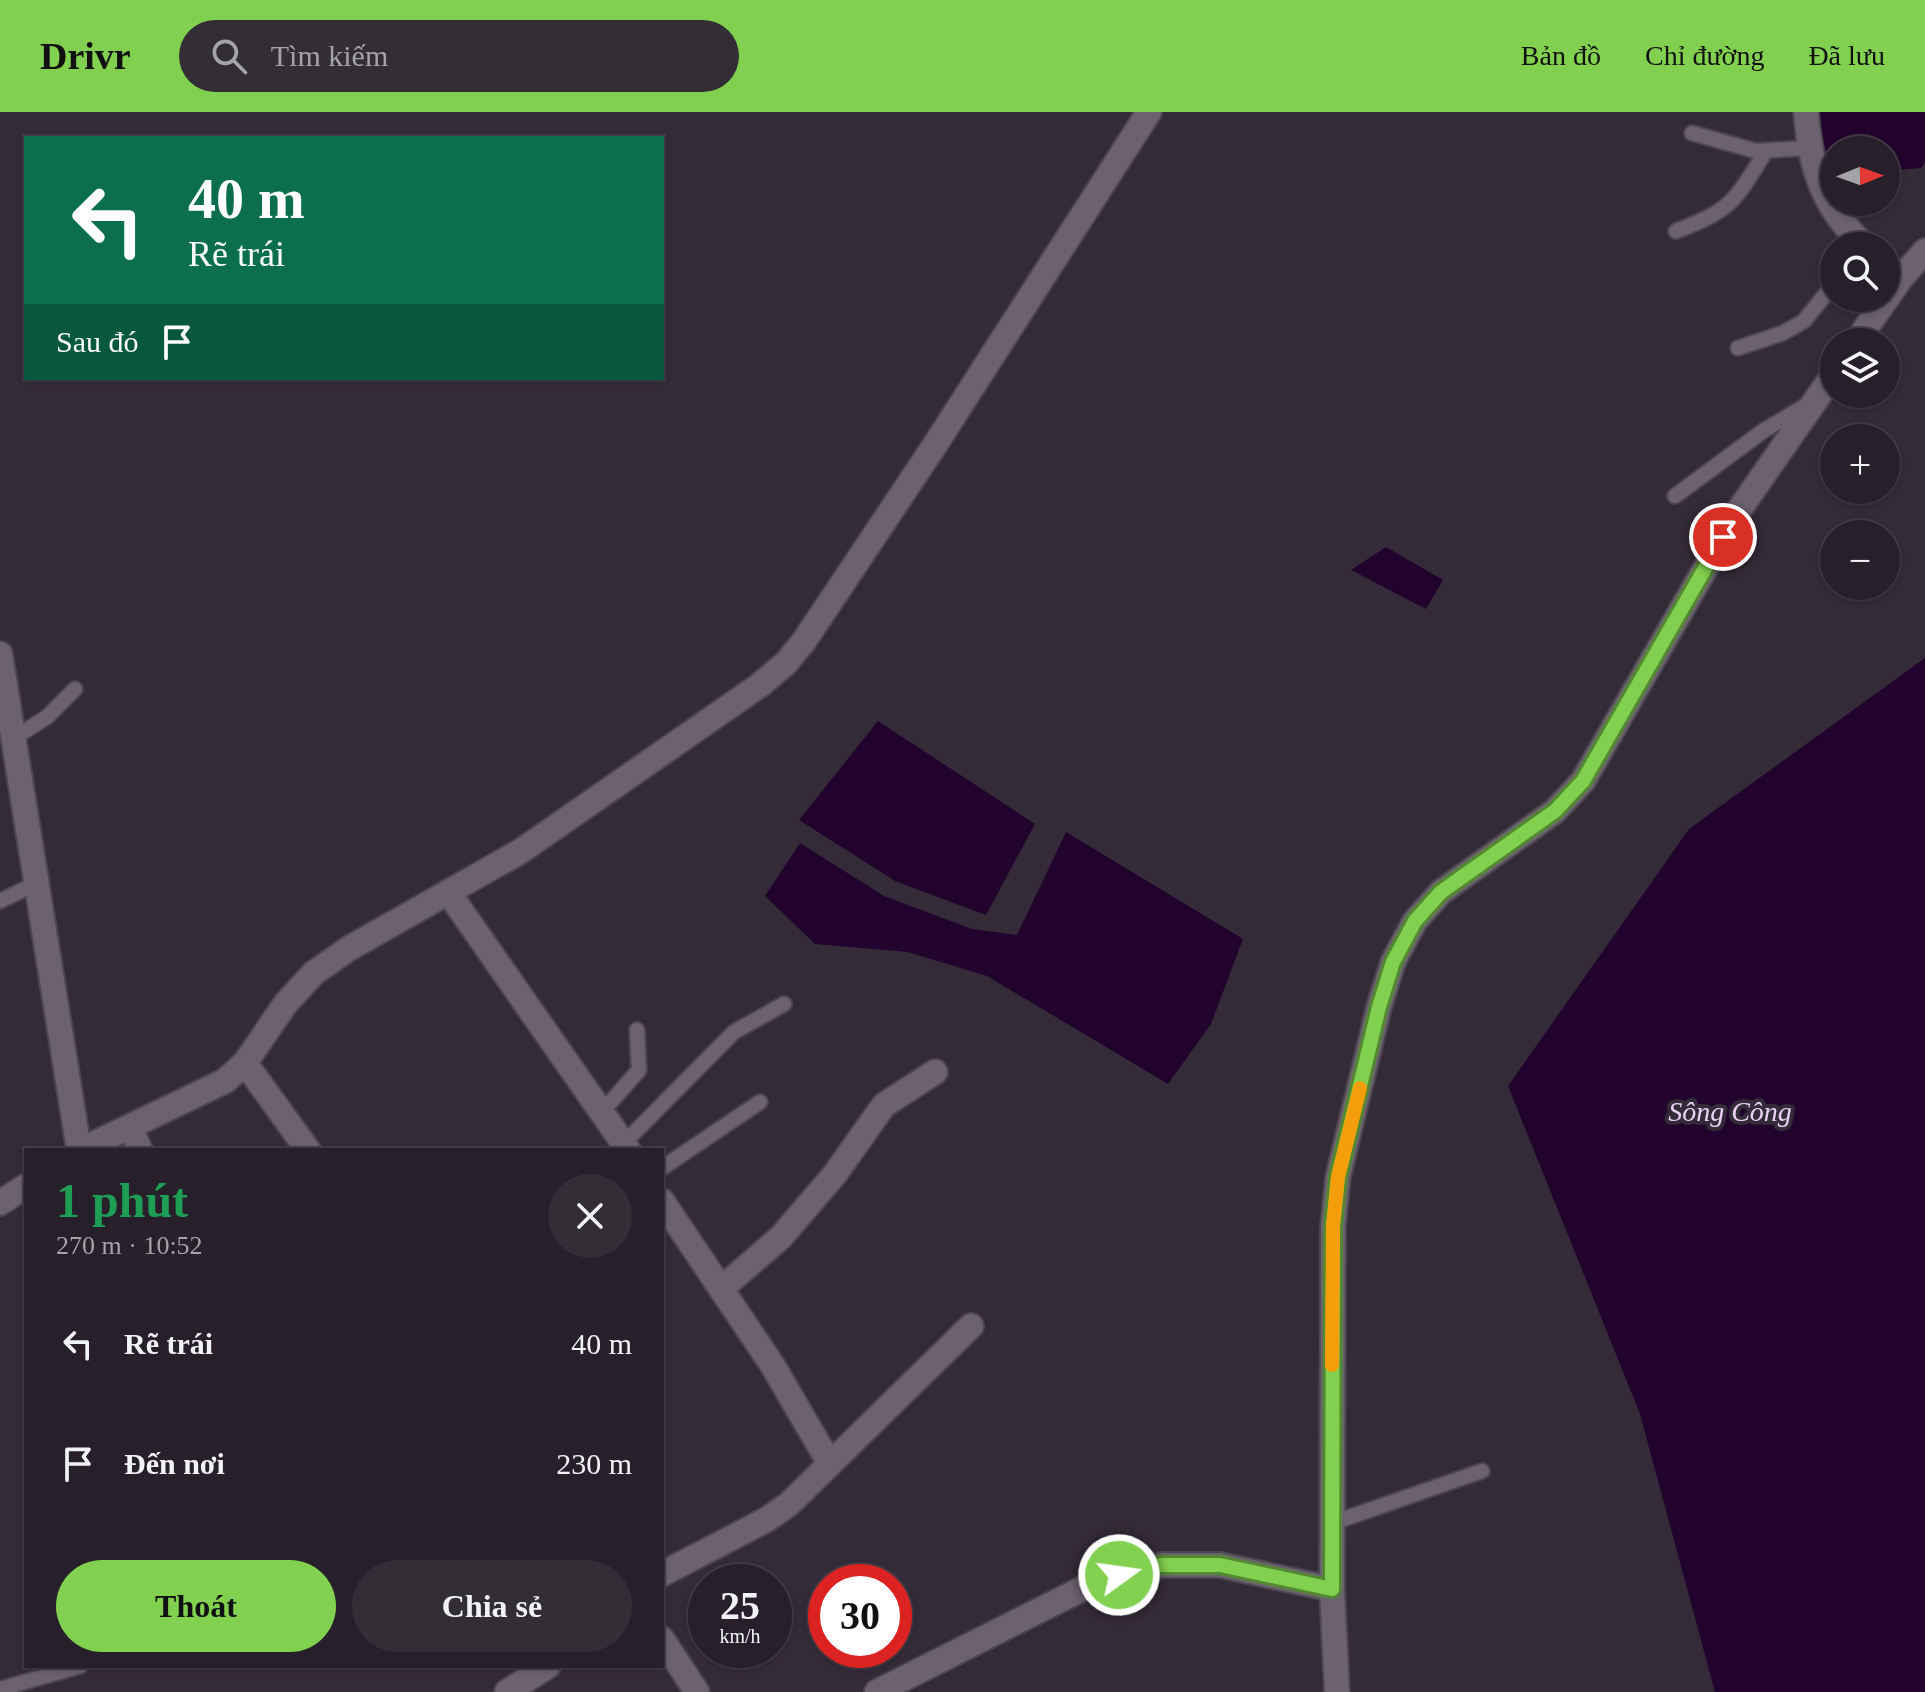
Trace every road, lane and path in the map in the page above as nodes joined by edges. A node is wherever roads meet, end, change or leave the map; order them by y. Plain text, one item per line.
1 (1149, 112) edge
2 (1806, 112) edge
3 (1692, 133) dead end
4 (1808, 148) junction
5 (1766, 151) junction
6 (1676, 231) dead end
7 (1849, 232) edge
8 (1925, 251) edge
9 (1900, 268) edge
10 (1820, 301) edge
11 (1738, 348) dead end
12 (1820, 394) edge
13 (1816, 400) junction
14 (1675, 496) dead end
15 (0, 654) edge
16 (75, 689) dead end
17 (14, 738) junction
18 (37, 883) junction
19 (448, 892) junction
20 (0, 901) edge
21 (784, 1004) dead end
22 (637, 1030) dead end
23 (245, 1063) junction
24 (935, 1072) dead end
25 (760, 1102) dead end
26 (602, 1112) junction
27 (130, 1127) junction
28 (626, 1147) edge
29 (80, 1148) edge
30 (84, 1148) edge
31 (139, 1148) edge
32 (307, 1148) edge
33 (664, 1167) edge
34 (24, 1187) edge
35 (0, 1203) edge
36 (664, 1204) edge
37 (721, 1289) junction
38 (971, 1326) dead end
39 (830, 1464) junction
40 (1482, 1471) dead end
41 (1332, 1523) junction
42 (664, 1573) edge
43 (1332, 1589) junction
44 (664, 1642) edge
45 (73, 1668) edge
46 (545, 1668) edge
47 (0, 1689) edge
48 (507, 1692) edge
49 (697, 1692) edge
50 (877, 1692) edge
51 (1337, 1692) edge

1 - 19 street
2 - 4 street
3 - 5 lane
4 - 5 lane
4 - 7 street
5 - 6 lane
8 - 9 street
10 - 11 lane
12 - 13 street
13 - 14 lane
13 - 41 street
15 - 17 street
16 - 17 lane
17 - 18 street
18 - 20 lane
18 - 29 street
19 - 23 street
19 - 26 street
21 - 28 lane
22 - 26 lane
23 - 27 street
23 - 32 street
24 - 37 street
25 - 33 lane
26 - 28 street
27 - 30 street
27 - 31 street
34 - 35 street
36 - 37 street
37 - 39 street
38 - 39 street
39 - 42 street
40 - 41 lane
41 - 43 street
43 - 50 street
43 - 51 street
44 - 49 street
45 - 47 lane
46 - 48 street

